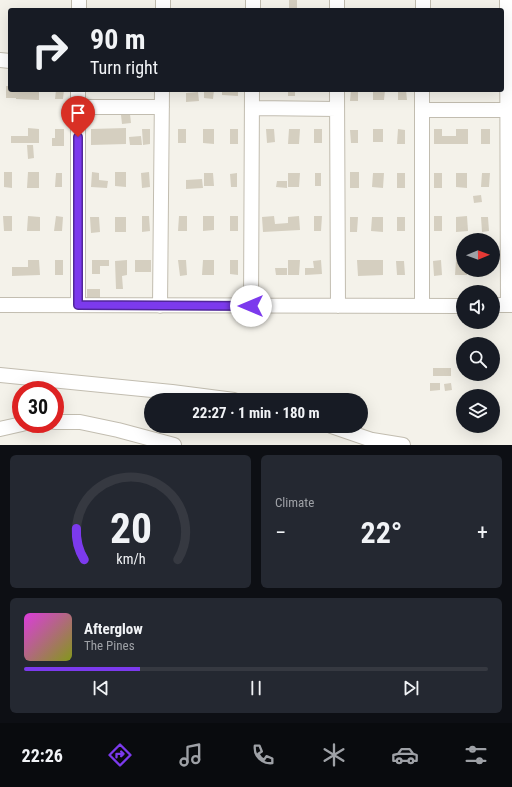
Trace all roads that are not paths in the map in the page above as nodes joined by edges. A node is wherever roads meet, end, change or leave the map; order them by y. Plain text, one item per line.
1 (507, 0) edge
2 (509, 67) edge
3 (78, 92) edge
4 (162, 92) edge
5 (252, 92) edge
6 (337, 92) edge
7 (422, 92) edge
8 (78, 107) junction
9 (162, 108) junction
10 (252, 108) junction
11 (338, 109) junction
12 (422, 110) junction
13 (507, 110) junction
14 (0, 305) edge
15 (78, 305) junction
16 (510, 305) edge
17 (160, 306) junction
18 (251, 306) junction
19 (338, 306) junction
20 (422, 306) junction
21 (456, 306) edge
22 (500, 306) edge
23 (0, 375) edge
24 (180, 393) edge
25 (64, 422) edge
26 (12, 426) edge
27 (0, 429) edge
28 (118, 430) junction
29 (352, 433) edge
30 (136, 445) edge
31 (174, 445) edge
32 (403, 445) edge

1 - 2 street
2 - 13 street
3 - 8 street
4 - 9 street
5 - 10 street
6 - 11 street
7 - 12 street
8 - 9 street
8 - 15 street
9 - 17 street
10 - 11 street
10 - 18 street
11 - 19 street
12 - 13 street
12 - 20 street
13 - 16 street
14 - 15 street
15 - 17 street
16 - 22 street
17 - 18 street
18 - 19 street
19 - 20 street
20 - 21 street
23 - 24 street
25 - 28 street
26 - 27 street
28 - 30 street
28 - 31 street
29 - 32 street

